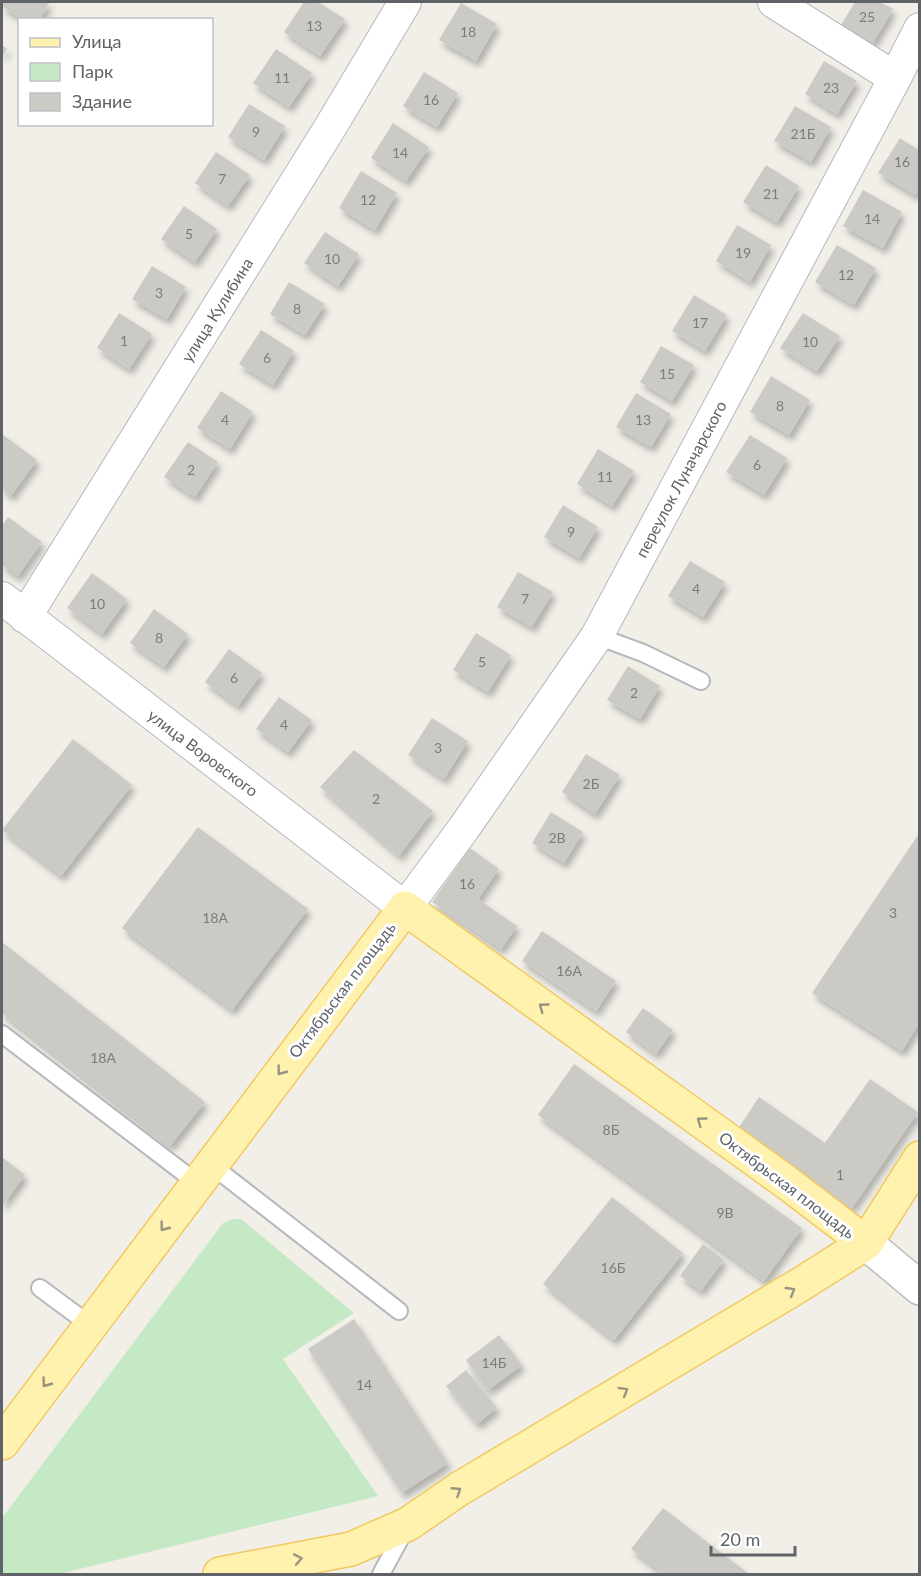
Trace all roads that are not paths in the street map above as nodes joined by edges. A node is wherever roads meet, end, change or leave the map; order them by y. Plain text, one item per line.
1 (405, 2) edge
2 (774, 2) edge
3 (920, 29) edge
4 (895, 78) junction
5 (13, 607) edge
6 (597, 636) junction
7 (701, 681) dead end
8 (405, 908) junction
9 (2, 1034) edge
10 (920, 1158) edge
11 (204, 1174) junction
12 (866, 1243) junction
13 (40, 1288) dead end
14 (920, 1288) edge
15 (399, 1311) dead end
16 (90, 1325) junction
17 (2, 1443) edge
18 (408, 1524) junction
19 (220, 1575) edge
20 (381, 1575) edge

1 - 5 street, улица Кулибина
2 - 4 street
3 - 4 street, переулок Луначарского
4 - 6 street, переулок Луначарского
5 - 8 street, улица Воровского
6 - 7 lane
6 - 8 street, переулок Луначарского
8 -> 11 main road, Октябрьская площадь
12 -> 8 main road, Октябрьская площадь
9 - 11 lane
10 - 12 main road
11 - 15 lane
11 -> 16 main road, Октябрьская площадь
12 - 14 street, Октябрьская площадь
18 -> 12 main road, Октябрьская площадь
13 - 16 lane
16 -> 17 main road, Октябрьская площадь
19 -> 18 main road, Октябрьская площадь
18 - 20 lane

